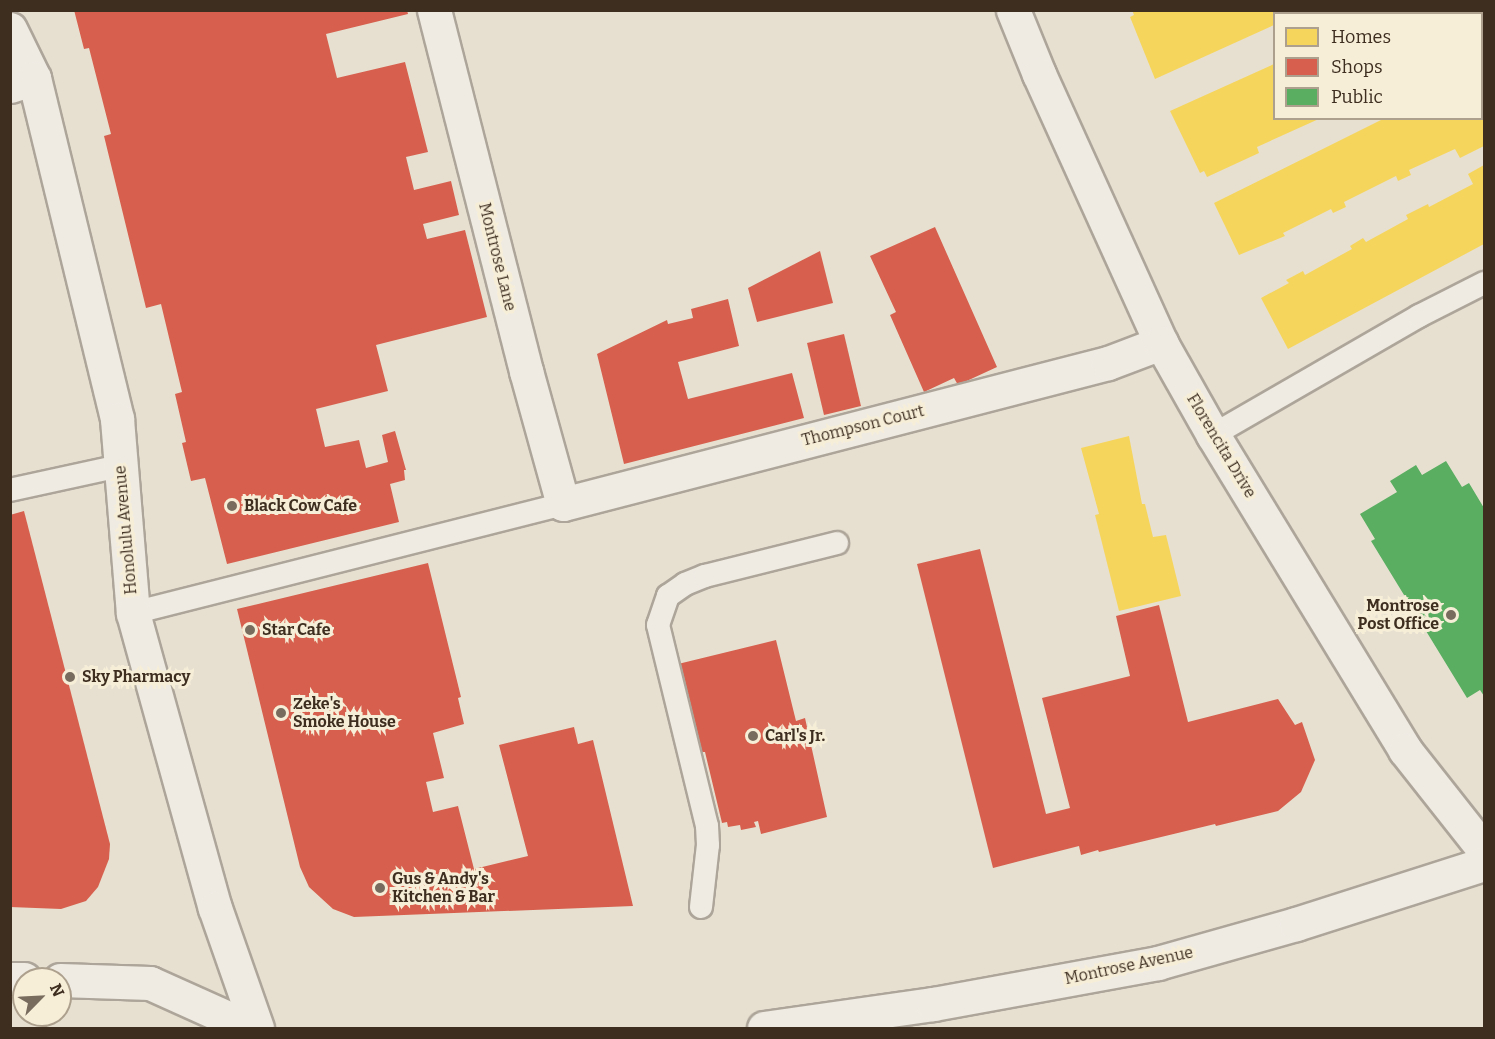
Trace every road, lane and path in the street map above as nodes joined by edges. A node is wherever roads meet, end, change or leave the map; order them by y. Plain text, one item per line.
1 (434, 10) edge
2 (1013, 10) edge
3 (10, 29) edge
4 (22, 82) edge
5 (1485, 283) edge
6 (1161, 343) junction
7 (1213, 435) junction
8 (120, 466) junction
9 (10, 490) edge
10 (563, 504) junction
11 (837, 543) dead end
12 (133, 613) junction
13 (1485, 850) edge
14 (1485, 864) edge
15 (702, 907) dead end
16 (72, 980) edge
17 (250, 1029) edge
18 (256, 1029) edge
19 (764, 1029) edge

1 - 10 street, Montrose Lane
2 - 6 street, Florencita Drive
3 - 4 street, Honolulu Avenue
4 - 8 street, Honolulu Avenue
5 - 7 lane
6 - 7 street, Florencita Drive
6 - 10 street, Thompson Court
7 - 13 street, Florencita Drive
8 - 9 lane
8 - 12 street, Honolulu Avenue
10 - 12 lane
11 - 15 lane
12 - 18 street, Honolulu Avenue
14 - 19 street, Montrose Avenue
16 - 17 street

